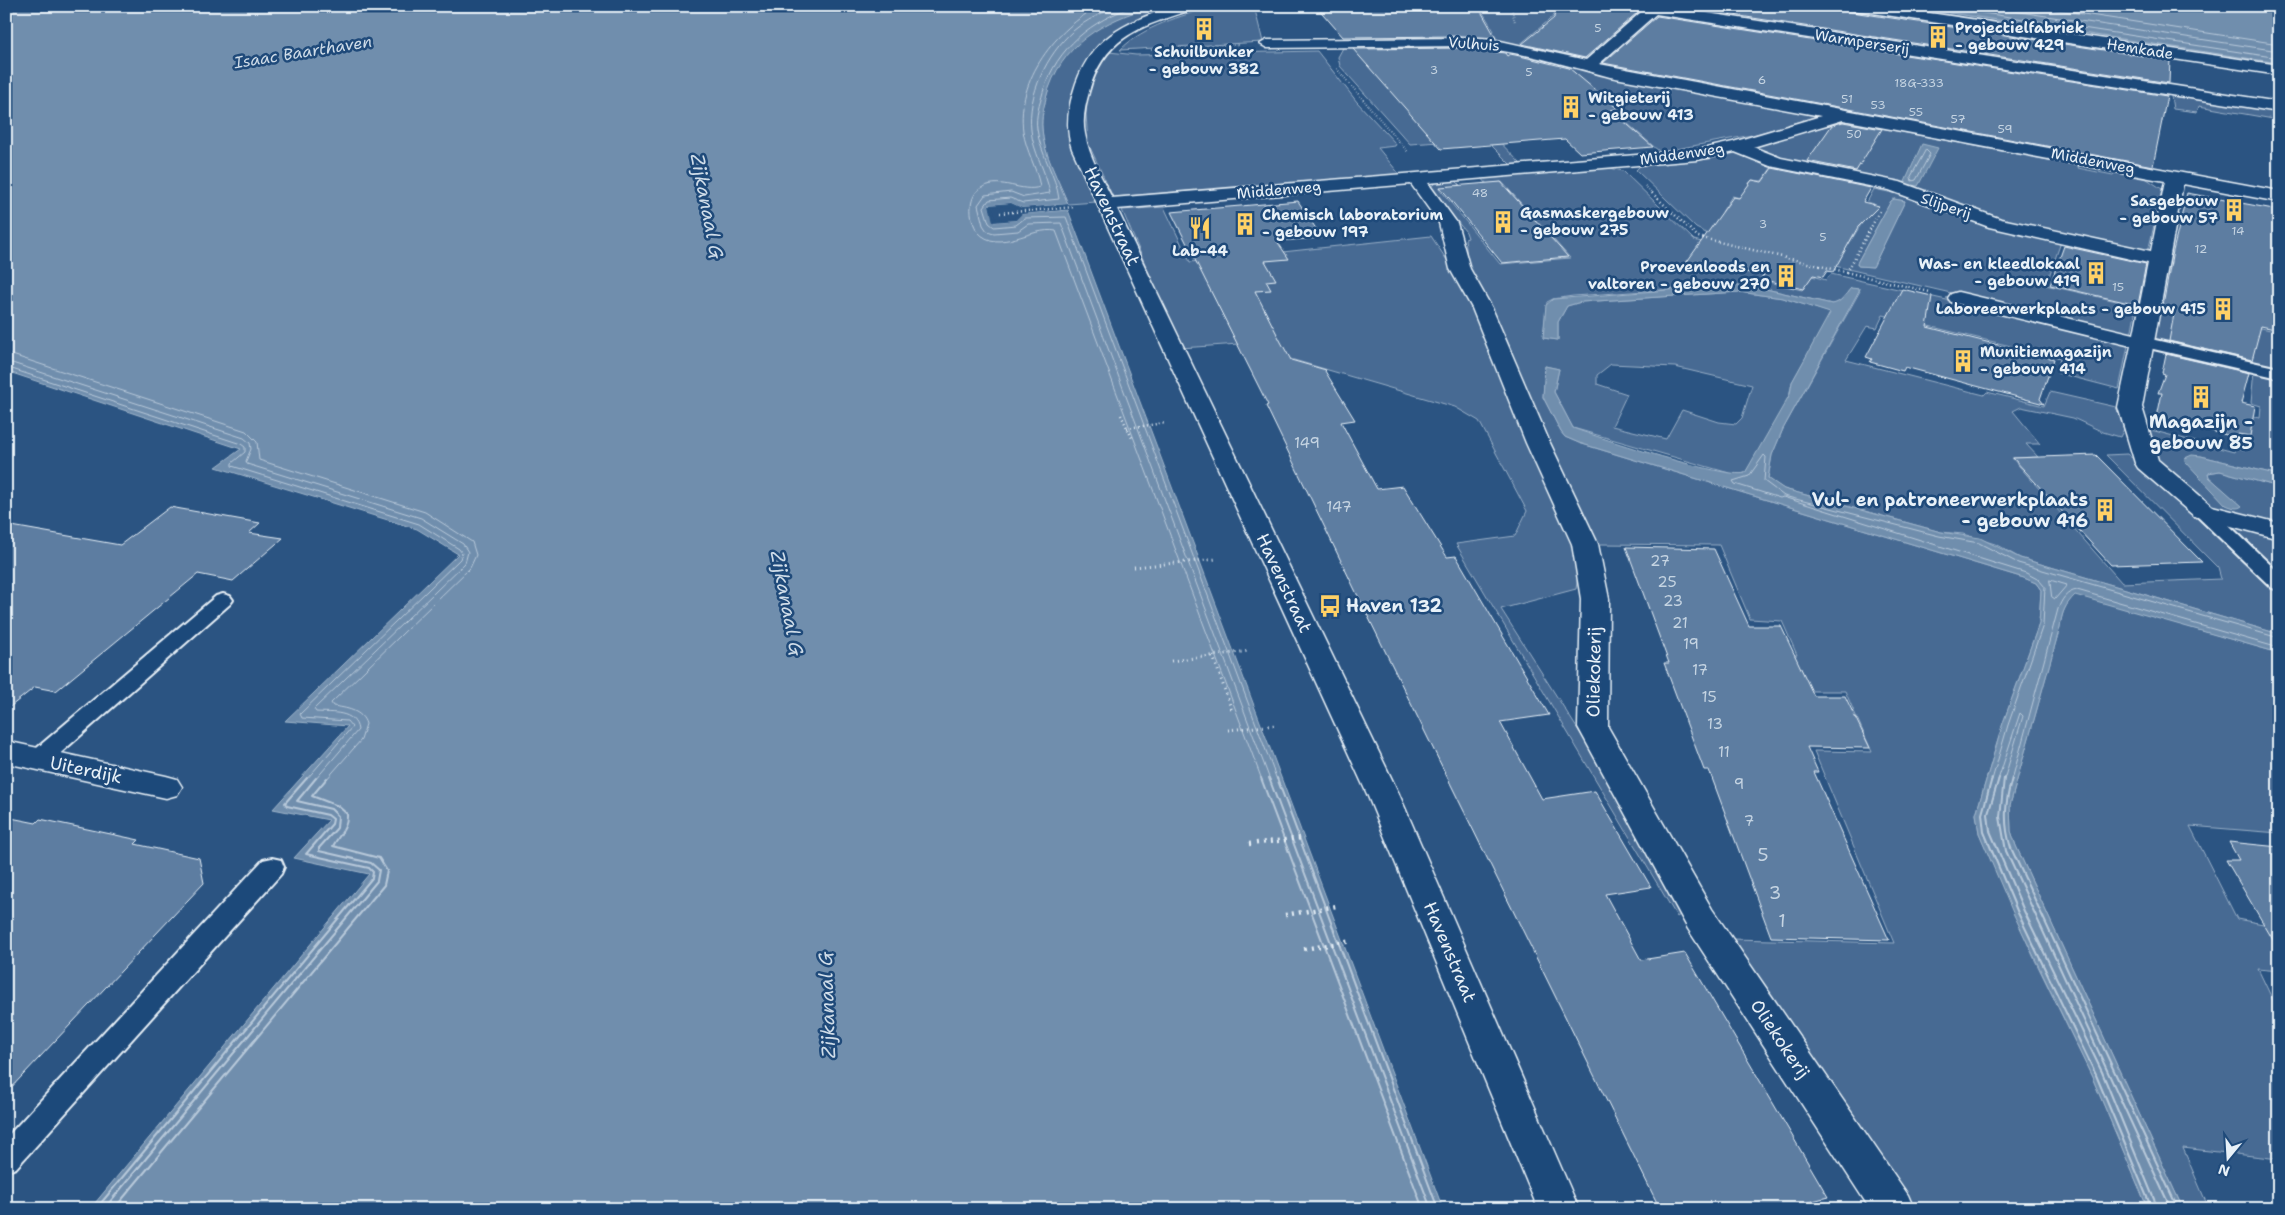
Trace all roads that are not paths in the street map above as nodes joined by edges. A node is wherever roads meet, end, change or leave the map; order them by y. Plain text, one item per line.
1 (1190, 6) edge
2 (1853, 6) edge
3 (1267, 44) road end
4 (1587, 67) junction
5 (2279, 70) edge
6 (2279, 107) edge
7 (1842, 115) junction
8 (1737, 146) junction
9 (1421, 177) junction
10 (2175, 177) junction
11 (2279, 197) edge
12 (1106, 204) junction
13 (2158, 259) junction
14 (1958, 298) road end
15 (2142, 342) junction
16 (2279, 373) edge
17 (2203, 511) junction
18 (2279, 531) edge
19 (2279, 584) edge
20 (224, 600) dead end
21 (6, 752) edge
22 (39, 759) junction
23 (166, 787) dead end
24 (272, 867) dead end
25 (6, 1159) edge
26 (1559, 1209) edge
27 (1894, 1209) edge

1 - 12 street, Havenstraat
2 - 5 street, Hemkade
3 - 4 street, Vulhuis
4 - 6 street, Warmperserij
4 - 7 street, Vulhuis
7 - 8 street, Middenweg
7 - 10 street, Middenweg
8 - 9 street, Middenweg
8 - 13 street, Slijperij
9 - 12 street, Middenweg
9 - 27 street, Oliekokerij
10 - 11 street, Middenweg
10 - 13 street
12 - 26 street, Havenstraat
13 - 15 street
14 - 15 street
15 - 16 lane
15 - 17 street
17 - 18 street
17 - 19 lane
20 - 22 lane
21 - 22 street, Uiterdijk
22 - 23 street, Uiterdijk
24 - 25 lane

